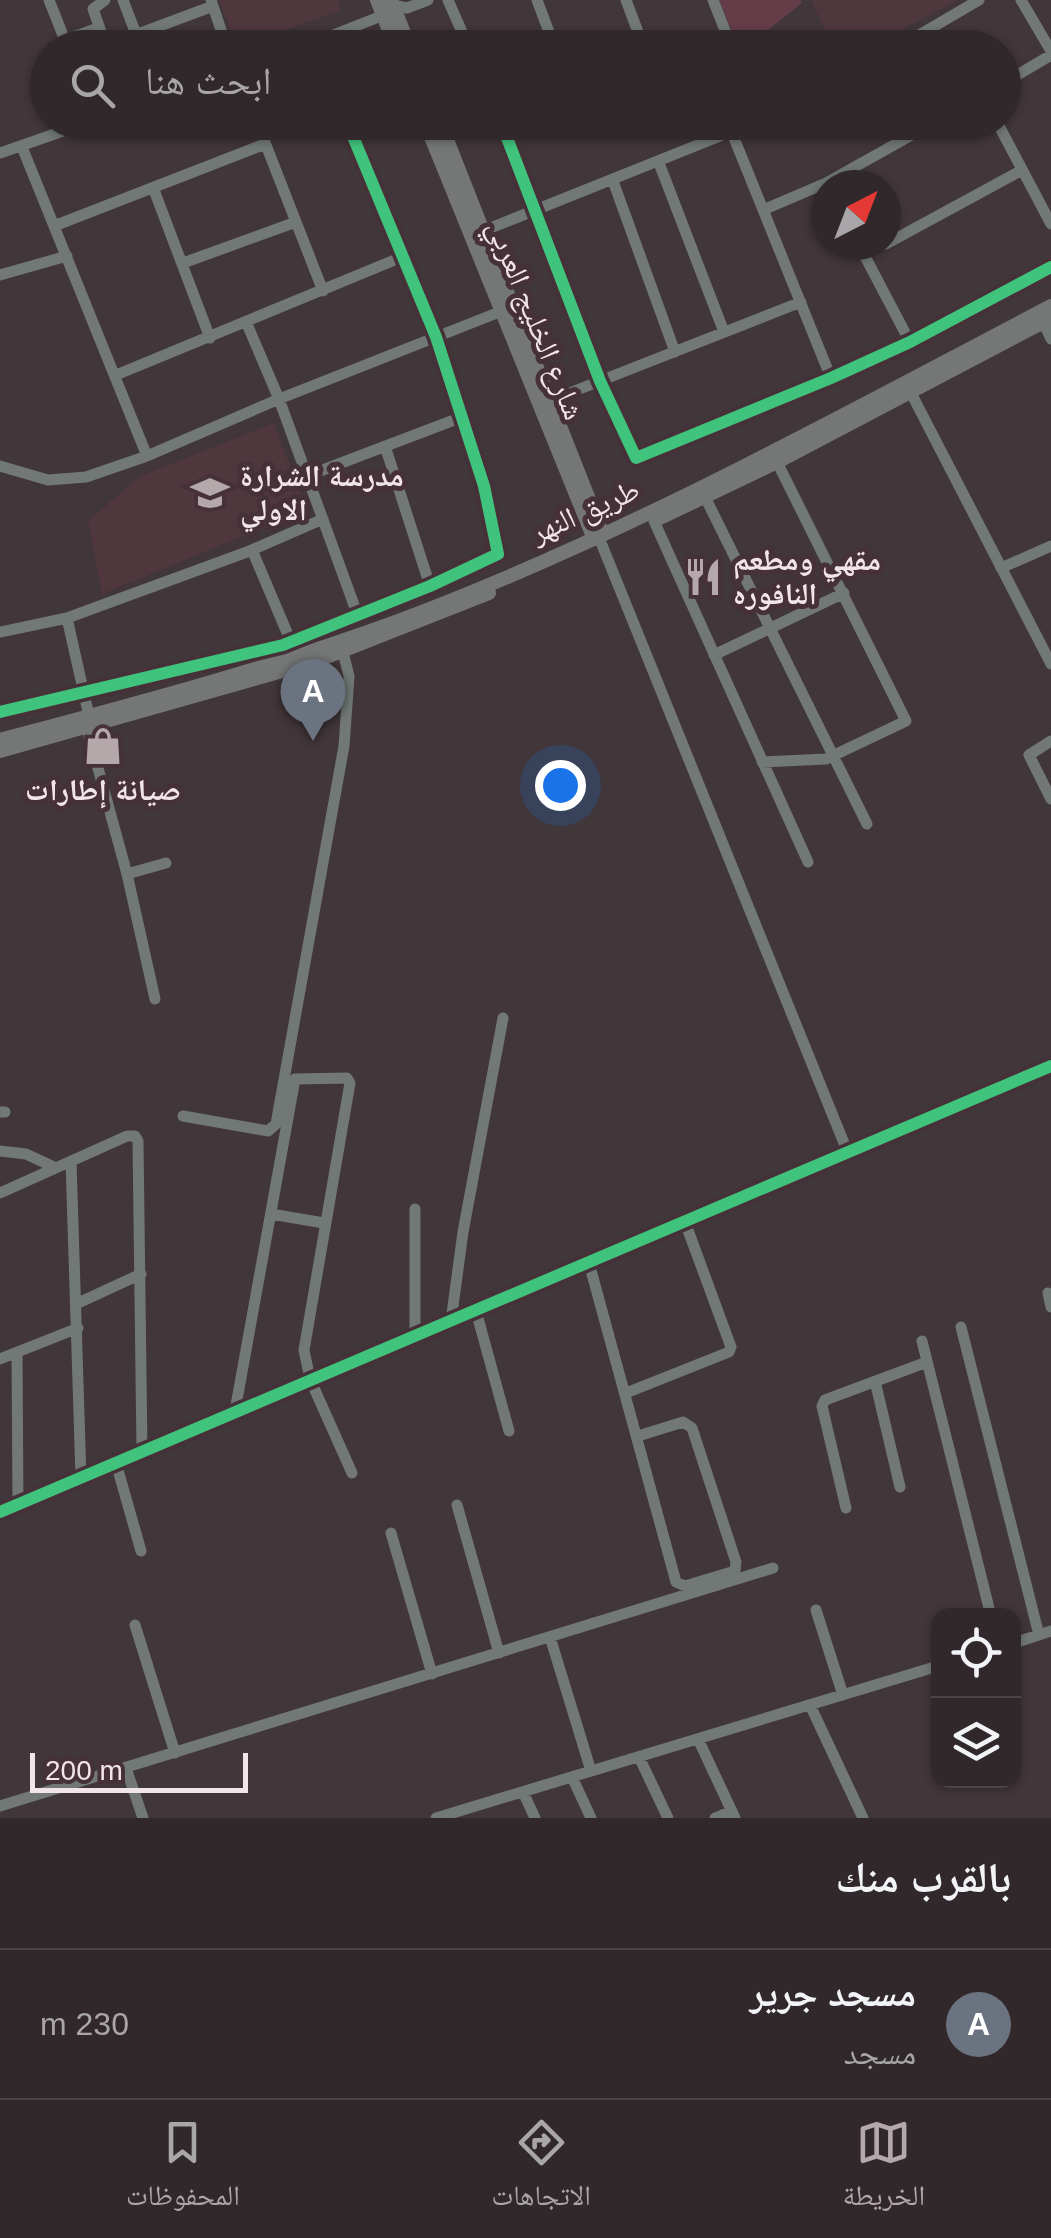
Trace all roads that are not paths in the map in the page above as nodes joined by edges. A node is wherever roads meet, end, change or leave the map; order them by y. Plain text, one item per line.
1 (49, 0) edge
2 (106, 0) edge
3 (124, 0) edge
4 (378, 0) edge
5 (428, 0) edge
6 (448, 0) edge
7 (537, 0) edge
8 (626, 0) edge
9 (712, 0) edge
10 (978, 0) edge
11 (1020, 0) edge
12 (212, 3) edge
13 (395, 10) edge
14 (98, 28) joint
15 (61, 30) edge
16 (94, 30) edge
17 (135, 30) edge
18 (146, 30) edge
19 (222, 30) edge
20 (350, 30) edge
21 (460, 30) edge
22 (549, 30) edge
23 (637, 30) edge
24 (725, 30) edge
25 (927, 30) edge
26 (1051, 53) edge
27 (1021, 73) edge
28 (41, 140) edge
29 (264, 140) edge
30 (354, 140) edge
31 (432, 140) edge
32 (447, 140) edge
33 (507, 140) edge
34 (715, 140) edge
35 (735, 140) edge
36 (900, 140) edge
37 (1006, 140) edge
38 (265, 144) junction
39 (22, 147) junction
40 (0, 154) edge
41 (659, 163) junction
42 (850, 170) edge
43 (1022, 170) junction
44 (613, 180) junction
45 (154, 190) junction
46 (811, 190) edge
47 (763, 210) junction
48 (534, 211) junction
49 (296, 222) junction
50 (1051, 224) edge
51 (54, 226) junction
52 (483, 230) junction
53 (901, 235) edge
54 (67, 256) junction
55 (402, 257) junction
56 (866, 260) edge
57 (183, 263) junction
58 (1051, 267) edge
59 (0, 275) edge
60 (323, 291) junction
61 (801, 302) junction
62 (1051, 306) edge
63 (502, 311) junction
64 (1047, 320) edge
65 (247, 324) junction
66 (724, 332) junction
67 (436, 337) junction
68 (210, 338) junction
69 (1051, 339) edge
70 (910, 342) junction
71 (675, 352) junction
72 (116, 376) junction
73 (832, 378) junction
74 (600, 381) junction
75 (910, 391) junction
76 (279, 399) junction
77 (549, 400) junction
78 (462, 417) junction
79 (385, 446) junction
80 (147, 456) junction
81 (776, 462) junction
82 (0, 466) edge
83 (307, 476) junction
84 (705, 497) junction
85 (586, 508) junction
86 (323, 519) junction
87 (654, 521) junction
88 (632, 522) junction
89 (600, 540) junction
90 (1051, 546) edge
91 (252, 550) junction
92 (567, 550) junction
93 (1001, 568) junction
94 (430, 586) junction
95 (844, 594) junction
96 (358, 616) junction
97 (67, 618) junction
98 (772, 628) junction
99 (0, 632) edge
100 (292, 642) junction
101 (343, 652) junction
102 (714, 654) junction
103 (1049, 656) edge
104 (85, 693) junction
105 (0, 712) edge
106 (88, 722) junction
107 (0, 740) edge
108 (1051, 741) edge
109 (0, 750) edge
110 (835, 756) junction
111 (762, 762) junction
112 (1051, 799) edge
113 (867, 824) dead end
114 (808, 862) dead end
115 (166, 864) dead end
116 (127, 874) junction
117 (155, 999) dead end
118 (502, 1018) dead end
119 (1051, 1066) edge
120 (183, 1116) dead end
121 (0, 1152) edge
122 (848, 1152) junction
123 (70, 1161) junction
124 (56, 1168) junction
125 (0, 1193) edge
126 (414, 1209) dead end
127 (271, 1214) junction
128 (685, 1222) junction
129 (324, 1223) junction
130 (589, 1263) junction
131 (142, 1274) junction
132 (1048, 1293) dead end
133 (76, 1304) junction
134 (1051, 1306) edge
135 (476, 1310) junction
136 (451, 1321) junction
137 (78, 1328) junction
138 (962, 1328) dead end
139 (415, 1336) junction
140 (922, 1341) dead end
141 (18, 1352) junction
142 (0, 1359) edge
143 (928, 1362) junction
144 (310, 1379) junction
145 (875, 1382) junction
146 (626, 1394) junction
147 (235, 1410) junction
148 (509, 1431) dead end
149 (638, 1436) junction
150 (142, 1452) junction
151 (116, 1463) junction
152 (352, 1474) dead end
153 (82, 1478) junction
154 (900, 1487) dead end
155 (18, 1505) junction
156 (457, 1505) dead end
157 (846, 1508) dead end
158 (0, 1512) edge
159 (391, 1532) dead end
160 (142, 1550) dead end
161 (772, 1568) dead end
162 (989, 1608) edge
163 (816, 1610) dead end
164 (135, 1625) dead end
165 (1045, 1633) edge
166 (550, 1638) junction
167 (499, 1653) junction
168 (931, 1668) edge
169 (432, 1674) junction
170 (844, 1695) junction
171 (810, 1705) junction
172 (698, 1739) junction
173 (175, 1753) junction
174 (639, 1757) junction
175 (126, 1768) junction
176 (591, 1771) junction
177 (572, 1777) junction
178 (523, 1792) junction
179 (0, 1806) edge
180 (472, 1813) edge
181 (734, 1814) edge
182 (143, 1818) edge
183 (436, 1818) edge
184 (535, 1818) edge
185 (591, 1818) edge
186 (668, 1818) edge
187 (715, 1818) edge
188 (863, 1818) edge

1 - 15 street
2 - 14 street
3 - 17 street
4 - 13 main road
5 - 13 street
6 - 21 street
7 - 22 street
8 - 23 street
9 - 24 street
10 - 25 street
11 - 26 street
12 - 18 street
12 - 19 street
13 - 20 street
14 - 16 street
26 - 27 street
28 - 39 street
29 - 38 street
30 - 55 street
31 - 63 main road, شارع الخليج العربي
32 - 52 main road, شارع الخليج العربي
33 - 48 street
34 - 41 street
35 - 47 street
36 - 42 street
37 - 43 street
38 - 45 street
38 - 49 street
39 - 40 street
39 - 51 street
41 - 44 street
41 - 66 street
43 - 50 street
43 - 53 street
44 - 48 street
44 - 71 street
45 - 51 street
45 - 57 street
46 - 47 street
47 - 61 street
48 - 52 street
48 - 74 street
49 - 57 street
49 - 60 street
51 - 54 street
52 - 77 main road, شارع الخليج العربي
54 - 59 street
54 - 72 street
55 - 60 street
55 - 67 street
56 - 70 street
57 - 68 street
58 - 70 street
60 - 65 street
61 - 66 street
61 - 73 street
62 - 88 main road, طريق النهر
63 - 67 street
63 - 85 main road, شارع الخليج العربي
64 - 69 street
64 - 75 main road, طريق النهر
65 - 68 street
65 - 76 street
66 - 71 street
67 - 76 street
67 - 78 street
68 - 72 street
70 - 73 street
71 - 74 street
72 - 80 street
73 - 74 street
74 - 77 street
75 - 81 main road, طريق النهر
75 - 93 street
76 - 80 street
76 - 83 street
77 - 85 main road, شارع الخليج العربي
78 - 79 street
78 - 94 street
79 - 83 street
79 - 94 street
80 - 82 street
81 - 84 main road, طريق النهر
81 - 95 street
83 - 86 street
84 - 87 main road, طريق النهر
84 - 98 street
85 - 88 main road
85 - 89 main road, شارع الخليج العربي
85 - 92 main road
86 - 91 street
86 - 96 street
87 - 89 main road, طريق النهر
87 - 102 street
88 - 89 main road, طريق النهر
89 - 92 main road, طريق النهر
89 - 101 main road, طريق النهر
89 - 122 street
90 - 93 street
91 - 97 street
91 - 100 street
92 - 106 main road, طريق النهر
93 - 103 street
94 - 96 street
95 - 98 street
95 - 110 street
96 - 100 street
97 - 99 street
97 - 104 street
98 - 102 street
98 - 110 street
100 - 104 street
101 - 106 main road, طريق النهر
101 - 120 street
102 - 111 street
104 - 105 street
104 - 106 street
106 - 107 main road, طريق النهر
106 - 109 main road, طريق النهر
106 - 116 street
108 - 112 street
110 - 111 street
110 - 113 street
111 - 114 street
115 - 116 street
116 - 117 street
118 - 136 street
119 - 122 street
121 - 124 street
122 - 128 street
123 - 124 street
123 - 131 street
123 - 133 street
124 - 125 street
126 - 139 street
127 - 129 street
127 - 129 street
127 - 147 street
128 - 130 street
128 - 146 street
129 - 144 street
130 - 135 street
130 - 146 street
131 - 133 street
131 - 150 street
132 - 134 street
133 - 137 street
135 - 136 street
135 - 148 street
136 - 139 street
137 - 141 street
137 - 153 street
138 - 165 street
139 - 144 street
140 - 143 street
141 - 142 street
141 - 155 street
143 - 145 street
143 - 162 street
144 - 147 street
144 - 152 street
145 - 154 street
145 - 157 street
146 - 149 street
147 - 150 street
149 - 149 street
150 - 151 street
151 - 153 street
151 - 160 street
153 - 155 street
155 - 158 street
156 - 167 street
159 - 169 street
161 - 166 street
163 - 170 street
164 - 173 street
166 - 167 street
166 - 176 street
167 - 169 street
168 - 170 street
169 - 173 street
170 - 171 street
171 - 172 street
171 - 188 street
172 - 174 street
172 - 181 street
173 - 175 street
174 - 176 street
174 - 186 street
175 - 179 street
175 - 182 street
176 - 177 street
177 - 178 street
177 - 185 street
178 - 180 street
178 - 184 street
180 - 183 street
181 - 187 street

